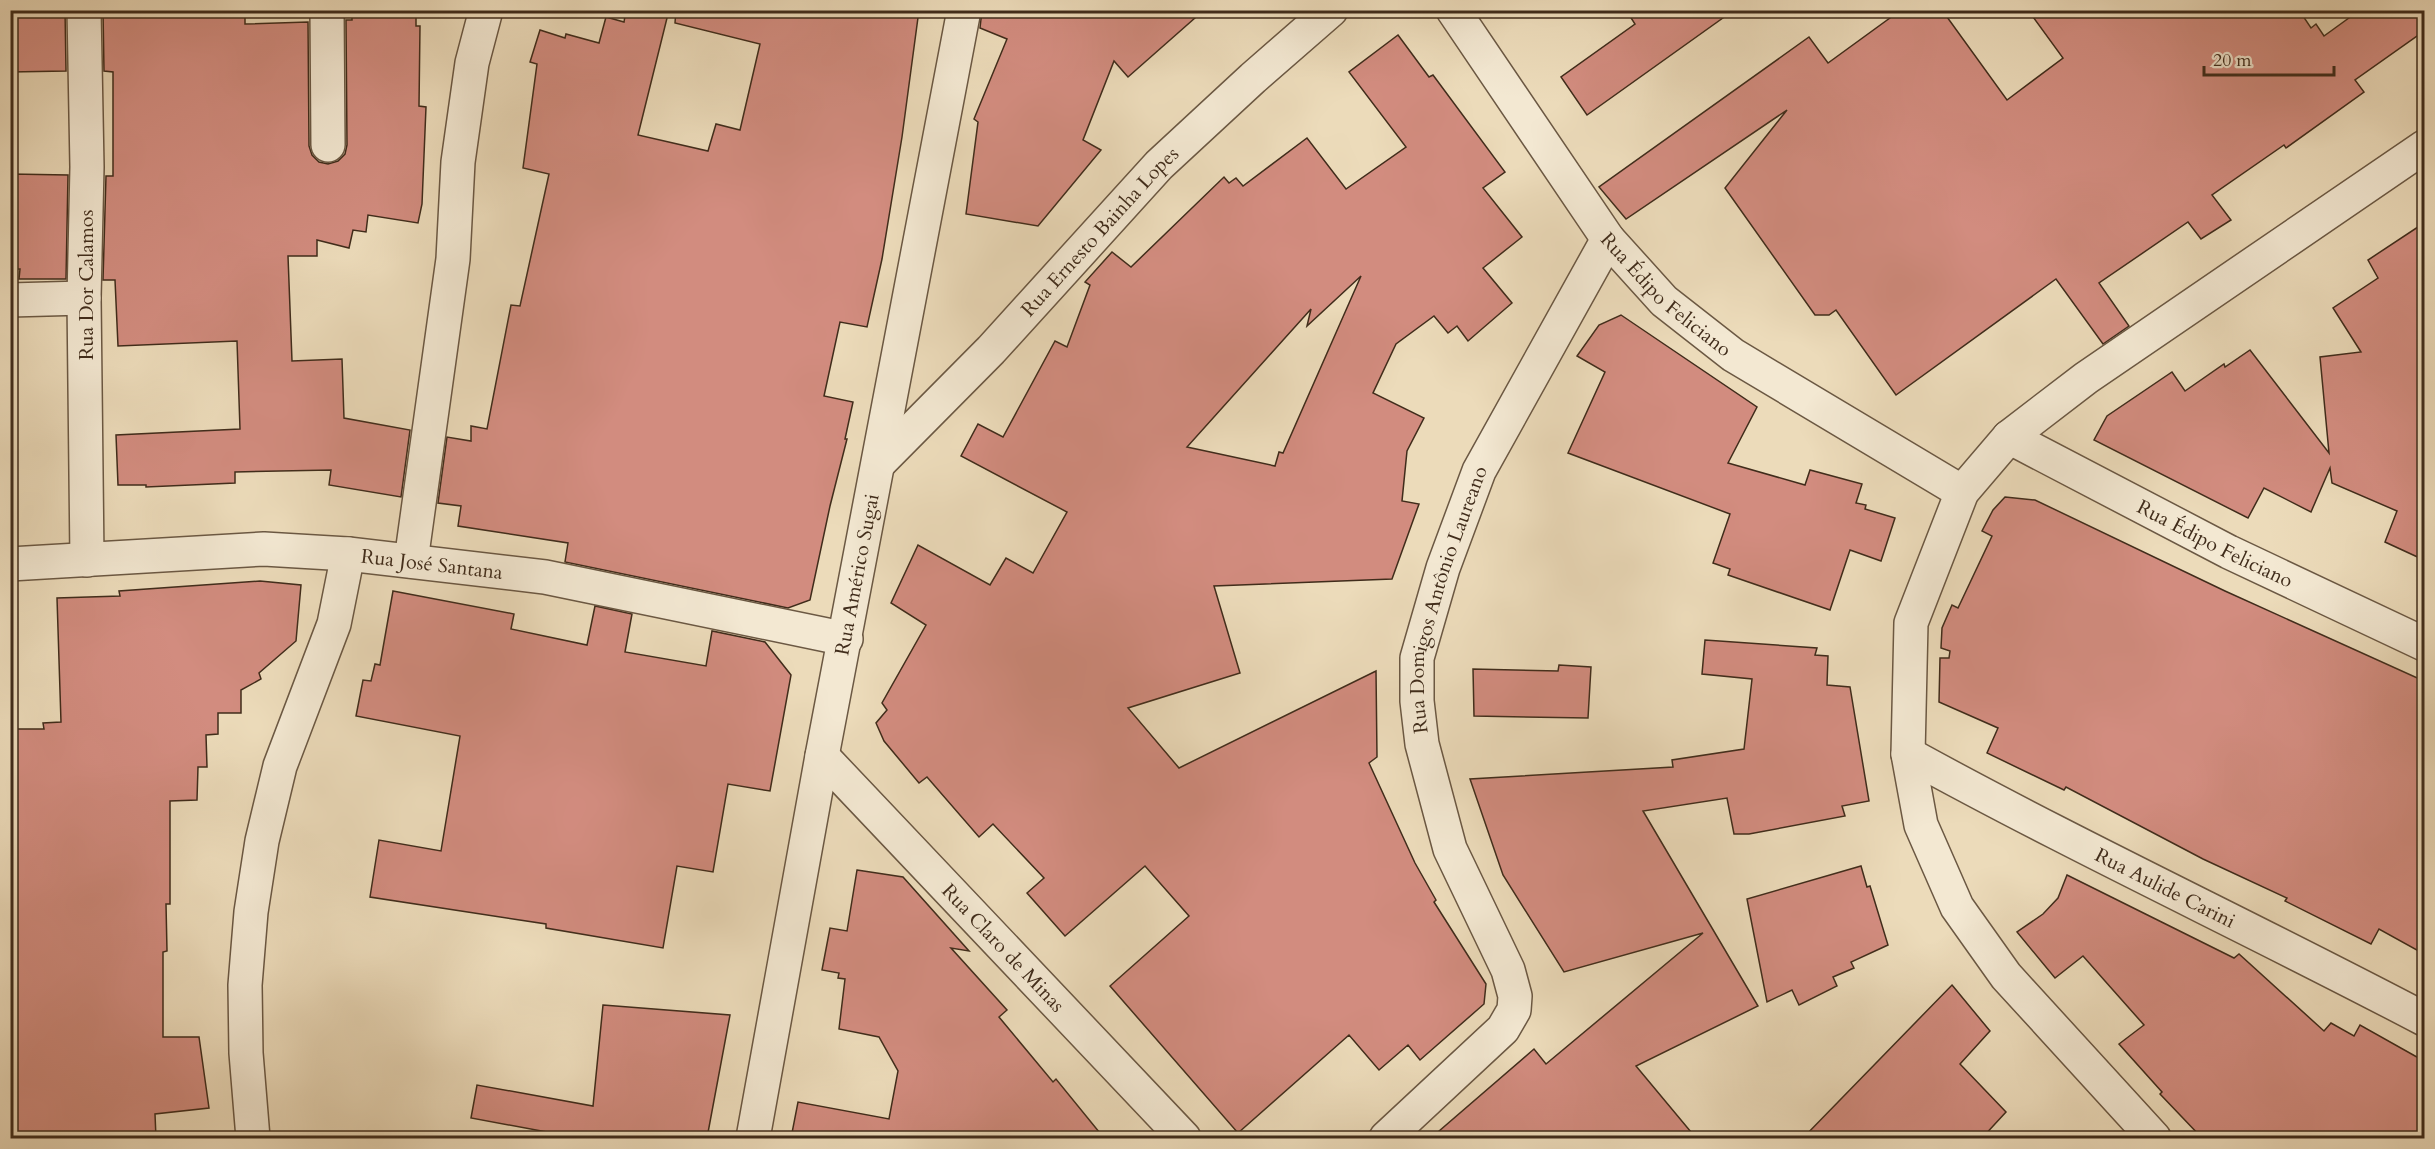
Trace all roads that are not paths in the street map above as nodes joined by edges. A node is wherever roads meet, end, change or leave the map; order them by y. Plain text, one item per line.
1 (84, 10) edge
2 (327, 10) edge
3 (486, 10) edge
4 (964, 10) edge
5 (1331, 10) edge
6 (1453, 10) edge
7 (328, 145) dead end
8 (2424, 147) edge
9 (1608, 239) junction
10 (84, 298) junction
11 (10, 300) edge
12 (2009, 437) junction
13 (879, 464) junction
14 (1962, 492) junction
15 (348, 554) junction
16 (87, 560) junction
17 (411, 561) junction
18 (10, 564) edge
19 (846, 639) junction
20 (2424, 644) edge
21 (1908, 754) junction
22 (822, 756) junction
23 (2424, 1019) edge
24 (253, 1138) edge
25 (753, 1138) edge
26 (1184, 1138) edge
27 (1386, 1138) edge
28 (2154, 1138) edge

1 - 10 street, Rua Dor Calamos
2 - 7 street
3 - 17 street
4 - 13 street, Rua Américo Sugai
5 - 13 street, Rua Ernesto Bainha Lopes
6 - 9 street, Rua Édipo Feliciano
8 - 12 street
9 - 14 street, Rua Édipo Feliciano
9 - 27 street, Rua Domigos Antônio Laureano
10 - 11 street
10 - 16 street, Rua Dor Calamos
12 - 14 street
12 - 20 street, Rua Édipo Feliciano
13 - 19 street, Rua Américo Sugai
14 - 21 street
15 - 16 street, Rua José Santana
15 - 17 street, Rua José Santana
15 - 24 street
16 - 18 street, Rua José Santana
17 - 19 street, Rua José Santana
19 - 22 street, Rua Américo Sugai
21 - 23 street, Rua Aulide Carini
21 - 28 street
22 - 25 street, Rua Américo Sugai
22 - 26 street, Rua Claro de Minas

